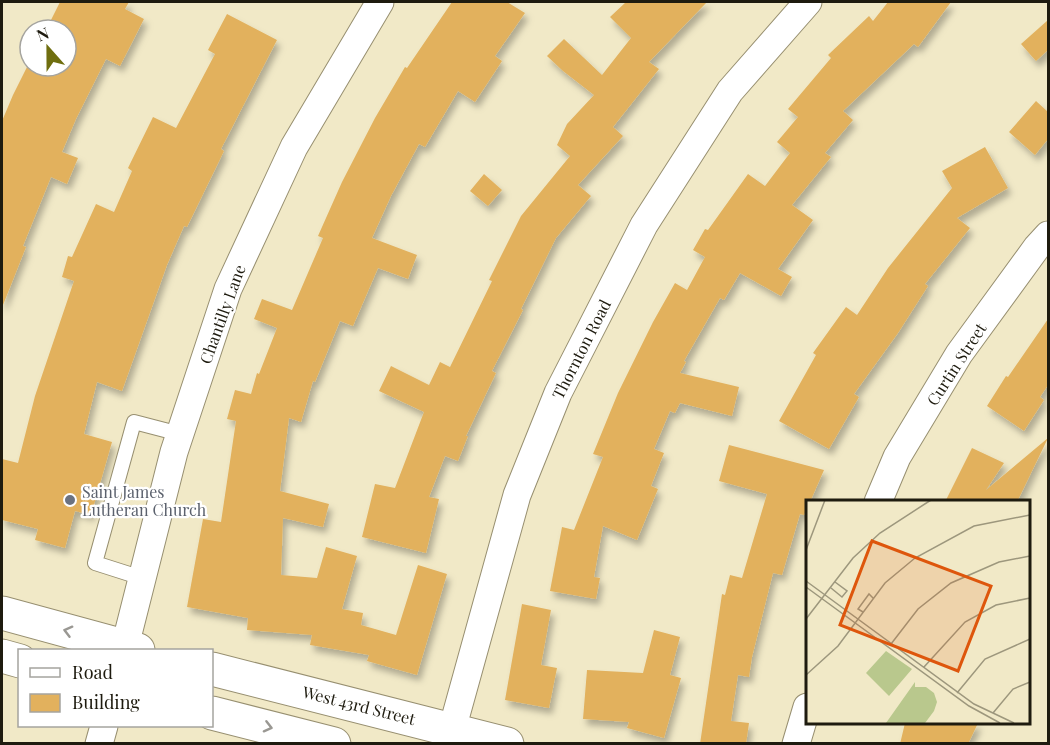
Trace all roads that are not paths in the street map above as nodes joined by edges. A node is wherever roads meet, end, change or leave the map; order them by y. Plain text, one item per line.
1 (380, 2) edge
2 (808, 2) edge
3 (1048, 235) edge
4 (180, 434) junction
5 (879, 500) edge
6 (142, 578) junction
7 (2, 613) edge
8 (129, 649) edge
9 (2, 656) edge
10 (18, 661) edge
11 (213, 669) edge
12 (806, 710) edge
13 (213, 713) edge
14 (104, 727) edge
15 (450, 736) edge
16 (99, 744) edge
17 (334, 744) edge
18 (507, 744) edge
19 (796, 744) edge

1 - 4 street, Chantilly Lane
2 - 15 street, Thornton Road
3 - 5 street, Curtin Street
4 - 6 street, Chantilly Lane
4 - 6 lane
6 - 8 street, Chantilly Lane
8 -> 7 main road
9 - 10 main road
11 - 15 main road, West 43rd Street
12 - 19 street
13 -> 17 main road
14 - 16 street
15 - 18 main road, West 43rd Street

